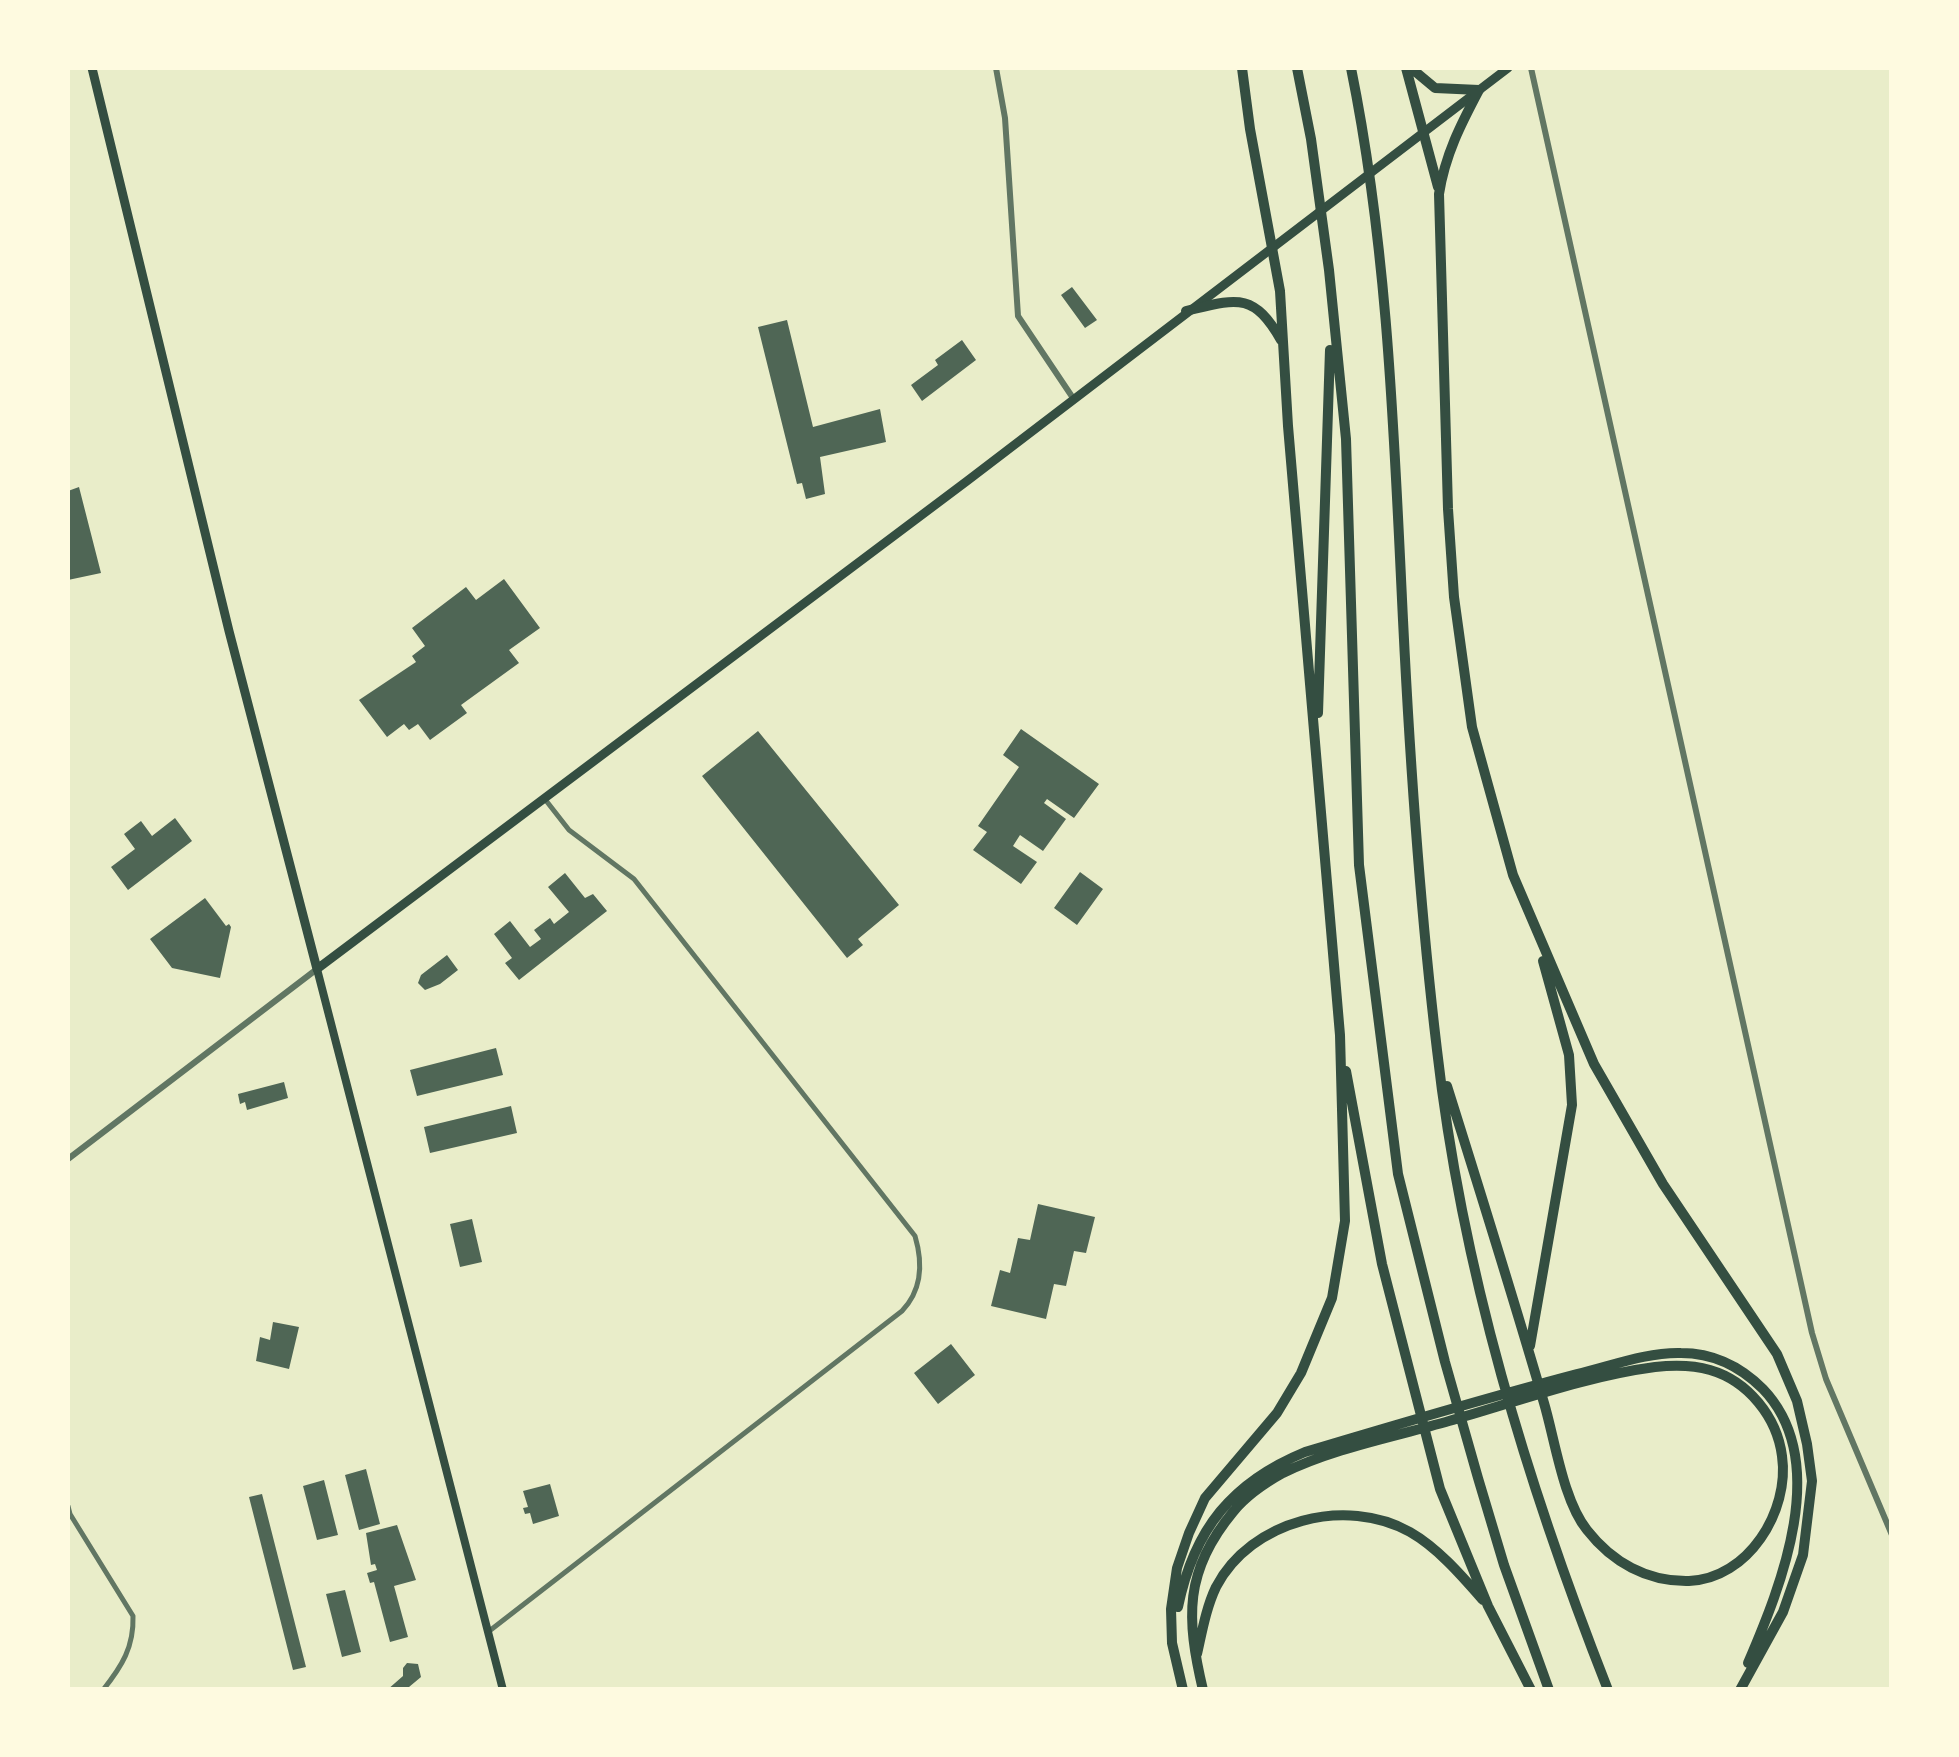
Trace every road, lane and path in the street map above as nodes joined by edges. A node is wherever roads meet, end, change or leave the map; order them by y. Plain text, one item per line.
1 (92, 68) edge
2 (996, 68) edge
3 (1242, 68) edge
4 (1297, 68) edge
5 (1351, 68) edge
6 (1408, 68) edge
7 (1508, 68) edge
8 (1531, 68) edge
9 (1479, 90) junction
10 (1424, 131) junction
11 (1440, 194) junction
12 (1272, 246) junction
13 (1186, 311) junction
14 (1331, 314) junction
15 (1284, 345) junction
16 (1073, 398) junction
17 (1316, 760) junction
18 (544, 798) junction
19 (1534, 930) junction
20 (318, 969) junction
21 (1340, 1035) junction
22 (1437, 1051) junction
23 (68, 1159) edge
24 (1529, 1352) junction
25 (1562, 1384) junction
26 (1398, 1430) junction
27 (68, 1506) edge
28 (1892, 1535) edge
29 (1488, 1606) junction
30 (488, 1632) junction
31 (1196, 1660) junction
32 (1181, 1684) edge
33 (102, 1690) edge
34 (502, 1690) edge
35 (1203, 1690) edge
36 (1530, 1690) edge
37 (1549, 1690) edge
38 (1608, 1690) edge
39 (1738, 1690) edge

1 - 20 main road
2 - 16 street
3 - 12 highway
4 - 14 highway
5 - 22 highway
6 - 9 highway
6 - 10 highway
7 - 9 main road
8 - 28 street
9 - 10 main road
9 - 11 highway
10 - 11 highway
10 - 12 main road
11 - 19 highway
12 - 13 main road
12 - 15 highway
13 - 15 highway
13 - 16 main road
14 - 17 highway
14 - 37 highway
15 - 17 highway
16 - 18 main road
17 - 21 highway
18 - 20 main road
18 - 30 street
19 - 24 highway
19 - 39 highway
20 - 23 street
20 - 30 main road
21 - 29 highway
21 - 32 highway
22 - 24 highway
22 - 38 highway
24 - 25 highway
25 - 26 highway
25 - 39 highway
26 - 31 highway
26 - 32 highway
27 - 33 street
29 - 31 highway
29 - 36 highway
30 - 34 main road
31 - 35 highway

